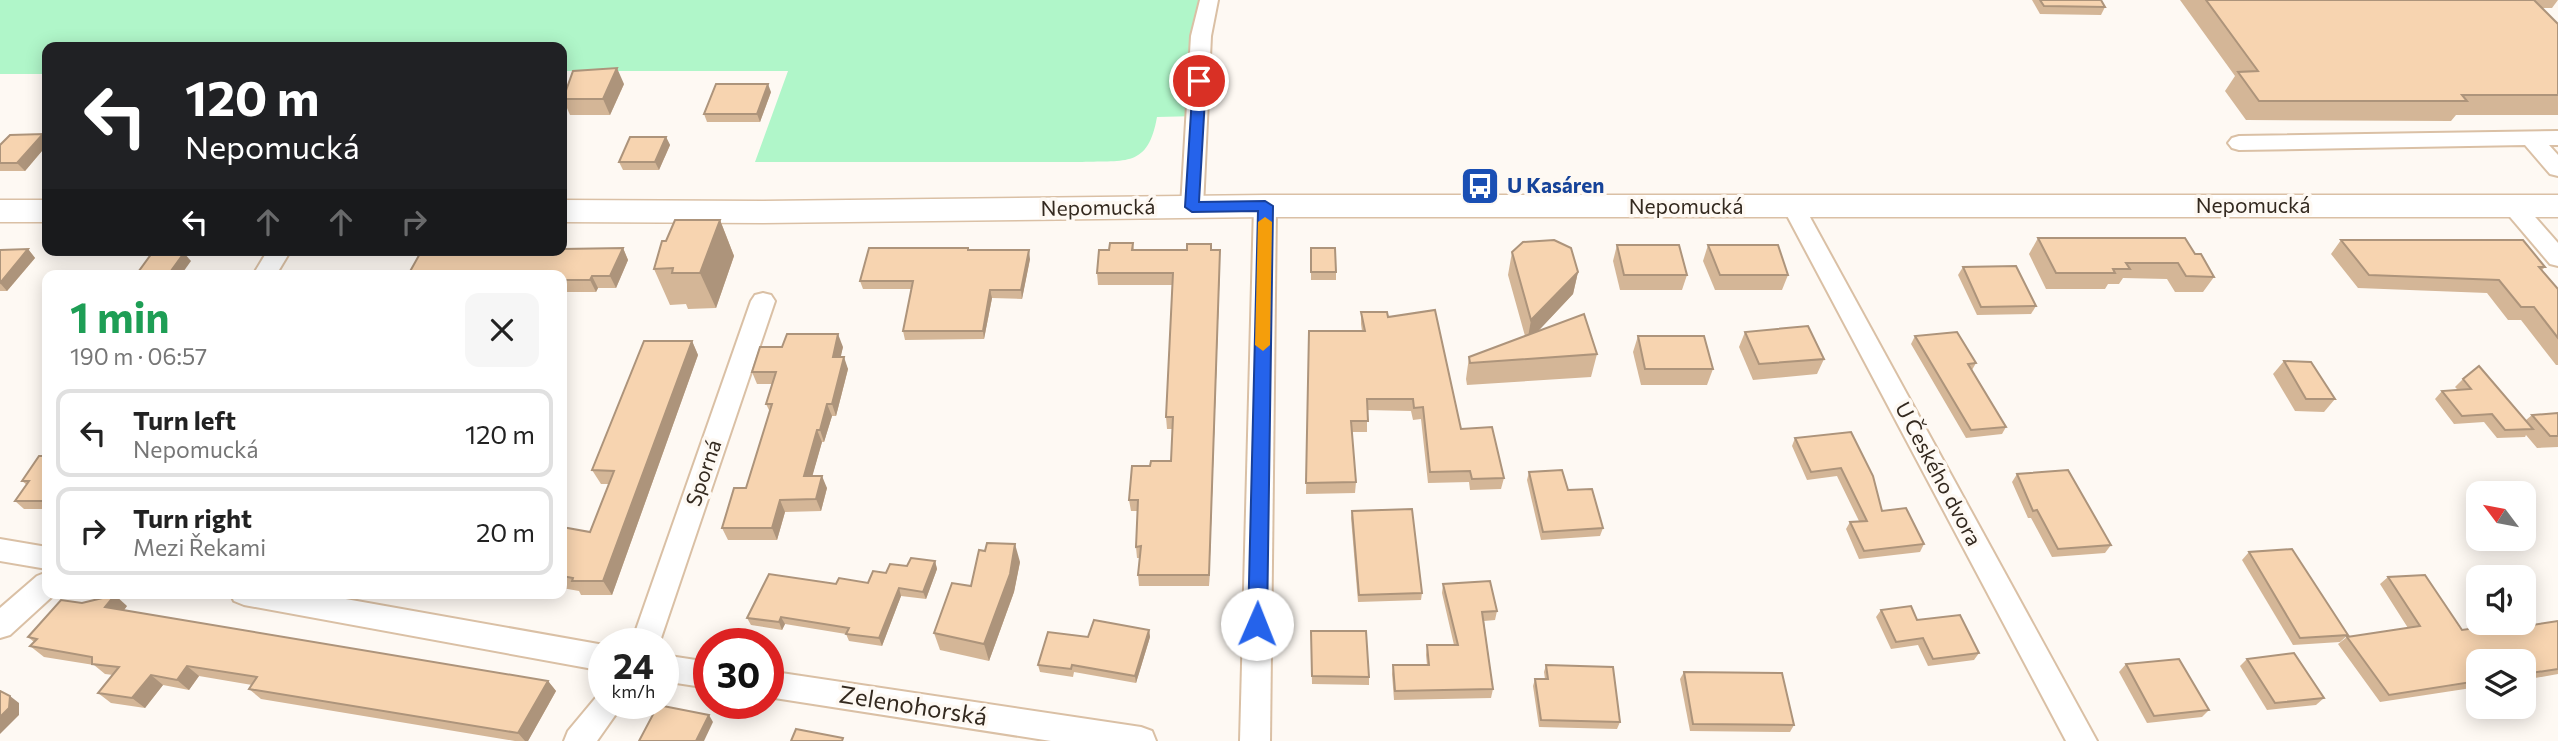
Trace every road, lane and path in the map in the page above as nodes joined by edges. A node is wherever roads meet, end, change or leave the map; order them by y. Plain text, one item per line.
1 (1209, 0) edge
2 (2531, 138) junction
3 (2558, 138) edge
4 (2239, 143) dead end
5 (2558, 169) edge
6 (2558, 205) edge
7 (1265, 206) junction
8 (2513, 206) junction
9 (1192, 207) junction
10 (1794, 208) junction
11 (0, 211) edge
12 (42, 211) edge
13 (567, 211) edge
14 (2558, 258) edge
15 (763, 301) dead end
16 (0, 550) edge
17 (42, 557) edge
18 (42, 588) edge
19 (276, 599) edge
20 (0, 626) edge
21 (651, 628) edge
22 (588, 655) edge
23 (784, 686) edge
24 (596, 719) edge
25 (579, 741) edge
26 (1141, 741) edge
27 (1255, 741) edge
28 (2082, 741) edge

1 - 9 street
2 - 3 street
2 - 4 street
2 - 5 street
6 - 8 street, Nepomucká
7 - 9 street, Nepomucká
7 - 10 street, Nepomucká
7 - 27 street
8 - 10 street, Nepomucká
8 - 14 street
9 - 13 street, Nepomucká
10 - 28 street, U Českého dvora
11 - 12 street
15 - 21 street, Sporná
16 - 17 street
18 - 20 street
19 - 22 street
23 - 26 street, Zelenohorská
24 - 25 street

